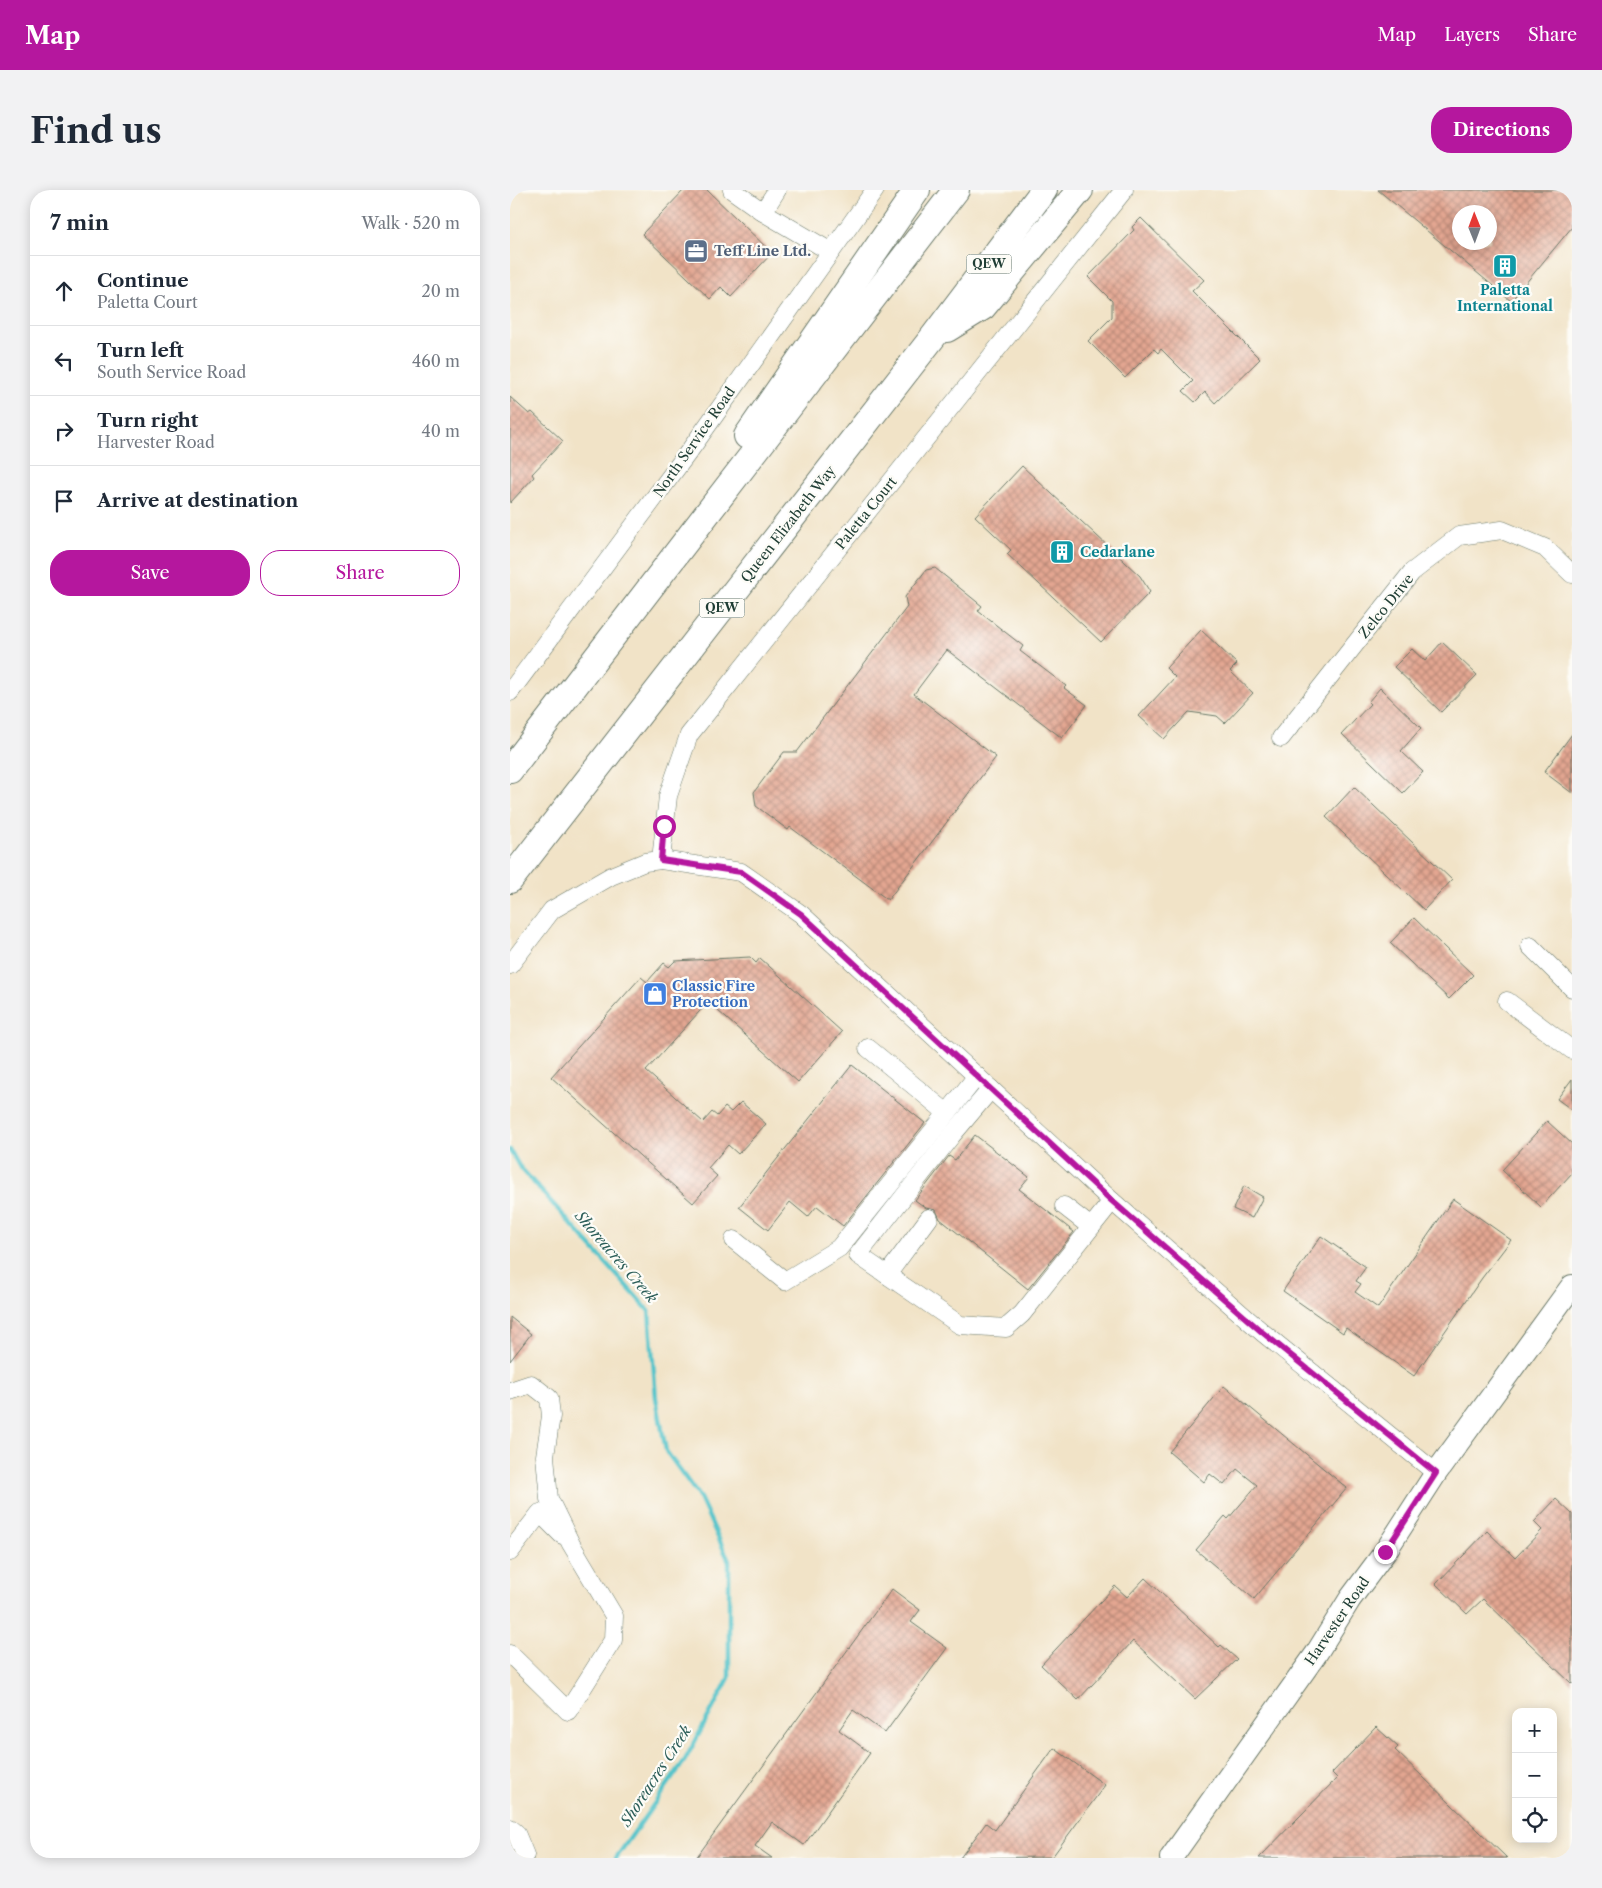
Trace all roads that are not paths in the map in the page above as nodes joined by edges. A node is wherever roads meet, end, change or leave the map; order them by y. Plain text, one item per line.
1 (732, 190) edge
2 (778, 190) edge
3 (875, 190) edge
4 (917, 190) edge
5 (956, 190) edge
6 (1044, 190) edge
7 (1080, 190) edge
8 (1124, 190) edge
9 (763, 212) junction
10 (832, 252) junction
11 (933, 337) junction
12 (1572, 574) edge
13 (654, 584) junction
14 (510, 691) edge
15 (1281, 738) dead end
16 (510, 770) edge
17 (661, 860) junction
18 (510, 880) edge
19 (1530, 946) dead end
20 (510, 966) edge
21 (1572, 988) edge
22 (1506, 1001) dead end
23 (868, 1048) dead end
24 (1572, 1050) edge
25 (977, 1076) junction
26 (991, 1089) junction
27 (947, 1113) junction
28 (1112, 1201) junction
29 (1064, 1206) dead end
30 (929, 1218) dead end
31 (1091, 1227) junction
32 (734, 1240) dead end
33 (887, 1275) junction
34 (1572, 1286) edge
35 (510, 1391) edge
36 (1436, 1473) junction
37 (571, 1544) junction
38 (510, 1552) edge
39 (510, 1654) edge
40 (510, 1828) edge
41 (522, 1858) edge
42 (1172, 1858) edge

1 - 9 street
2 - 9 street
3 - 10 street, North Service Road
4 - 13 highway
5 - 13 highway
6 - 11 highway, Queen Elizabeth Way / QEW
7 - 11 highway
8 - 17 street, Paletta Court
9 - 10 street
10 - 14 street, North Service Road
11 - 18 highway, Queen Elizabeth Way / QEW
12 - 15 street, Zelco Drive
13 - 16 highway
17 - 20 street
17 - 25 street
19 - 21 street
22 - 24 street
23 - 27 street
25 - 26 street
25 - 27 street
26 - 28 street
26 - 33 street
27 - 32 street
28 - 31 street
28 - 36 street
29 - 31 street
30 - 33 street
31 - 33 street
34 - 36 main road, Harvester Road
35 - 37 street
36 - 42 main road, Harvester Road
37 - 38 street
37 - 39 street
40 - 41 street

